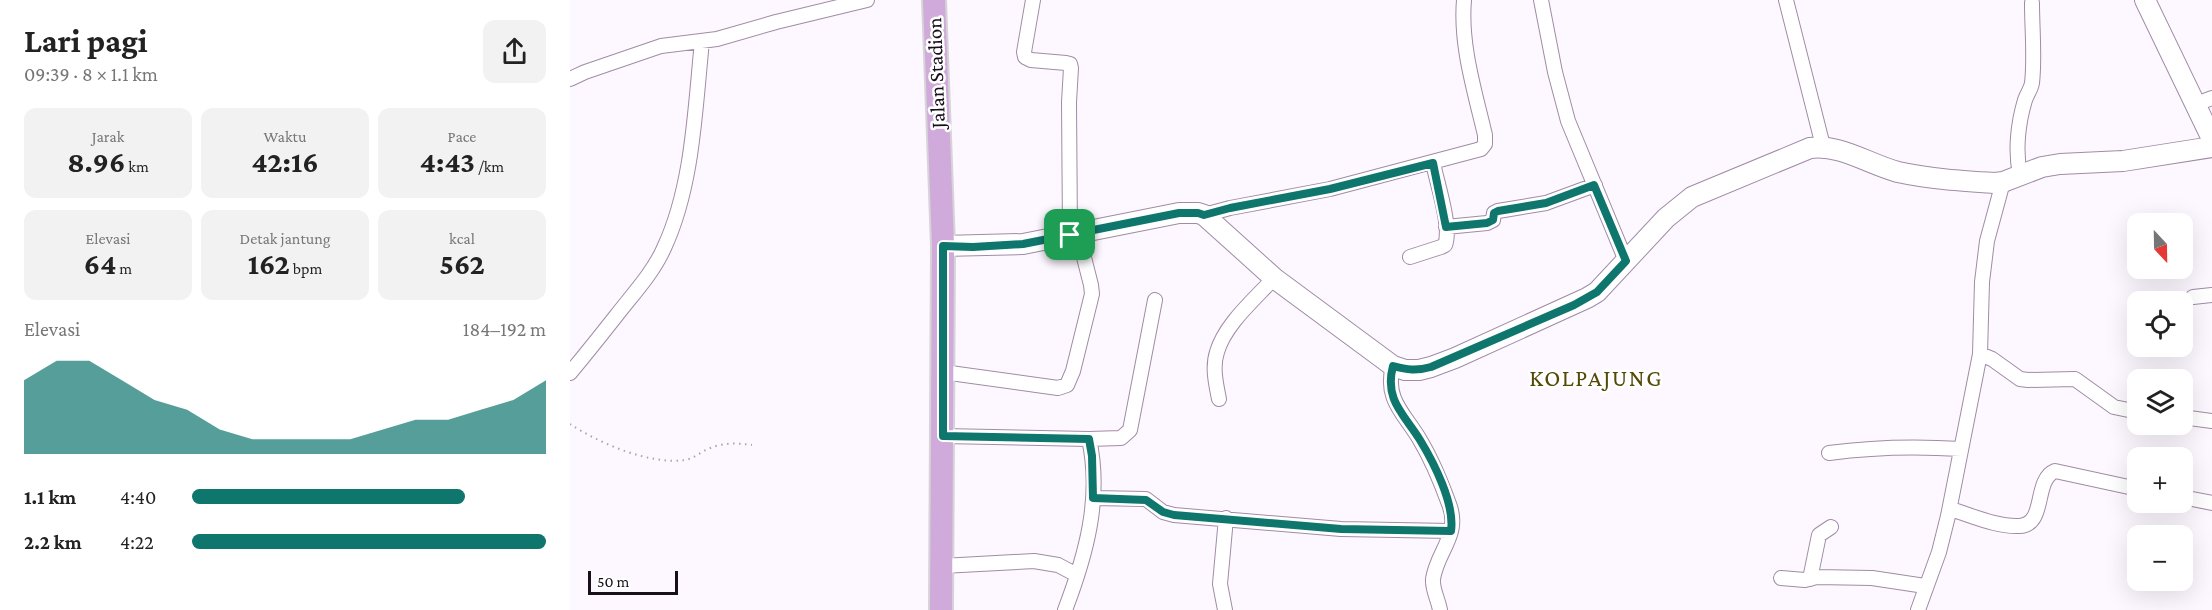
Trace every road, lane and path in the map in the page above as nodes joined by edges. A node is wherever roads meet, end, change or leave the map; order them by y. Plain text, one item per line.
1 (867, 0) edge
2 (934, 0) edge
3 (1033, 0) edge
4 (1464, 0) edge
5 (1541, 0) edge
6 (1786, 0) edge
7 (2145, 0) edge
8 (2032, 3) dead end
9 (702, 41) junction
10 (570, 79) edge
11 (2204, 101) edge
12 (2212, 139) edge
13 (1823, 146) junction
14 (2212, 147) edge
15 (1433, 163) junction
16 (2011, 178) junction
17 (1594, 185) junction
18 (1204, 215) junction
19 (1446, 227) junction
20 (1074, 234) junction
21 (943, 246) junction
22 (1410, 257) dead end
23 (1626, 261) junction
24 (1274, 278) junction
25 (2212, 295) edge
26 (2193, 297) dead end
27 (1155, 300) dead end
28 (1980, 354) junction
29 (1393, 366) junction
30 (943, 372) junction
31 (570, 373) edge
32 (1219, 399) dead end
33 (2127, 410) edge
34 (2193, 418) edge
35 (2212, 421) edge
36 (570, 424) edge
37 (943, 436) junction
38 (1089, 439) junction
39 (752, 445) dead end
40 (1961, 449) junction
41 (1829, 453) dead end
42 (2127, 487) edge
43 (1093, 498) junction
44 (2193, 499) edge
45 (2212, 503) edge
46 (1950, 508) junction
47 (1227, 518) junction
48 (1831, 527) dead end
49 (1451, 531) junction
50 (942, 566) junction
51 (1077, 575) junction
52 (1781, 578) dead end
53 (1810, 579) junction
54 (1925, 586) junction
55 (941, 610) edge
56 (1065, 610) edge
57 (1225, 610) edge
58 (1440, 610) edge
59 (1918, 610) edge

1 - 9 street
2 - 21 main road, Jalan Stadion
3 - 20 street
4 - 15 street
5 - 17 street
6 - 13 street
7 - 11 street
8 - 16 street
9 - 10 street
9 - 31 street
11 - 12 street
13 - 16 street
13 - 23 street
14 - 16 street
15 - 18 street
15 - 19 street
16 - 28 street
17 - 19 street
17 - 23 street
18 - 20 street
18 - 24 street
19 - 22 street
20 - 21 street
20 - 30 street
21 - 30 main road, Jalan Stadion
23 - 29 street
24 - 29 street
24 - 32 street
25 - 26 street
27 - 38 street
28 - 33 street
28 - 40 street
29 - 49 street
30 - 37 main road, Jalan Stadion
34 - 35 street
36 - 39 path
37 - 38 street
37 - 50 main road, Jalan Stadion
38 - 43 street
40 - 41 street
40 - 46 street
42 - 46 street
43 - 47 street
43 - 51 street
44 - 45 street
46 - 54 street
47 - 49 street
47 - 57 street
48 - 53 street
49 - 58 street
50 - 51 street
50 - 55 main road, Jalan Stadion
51 - 56 street
52 - 53 street
53 - 54 street
54 - 59 street

